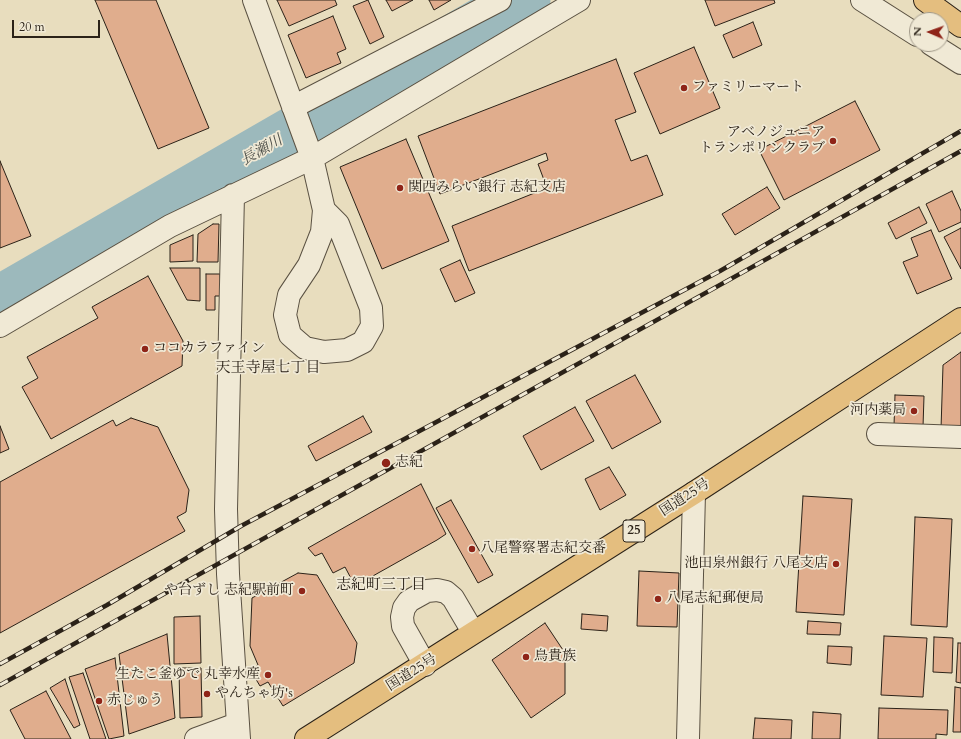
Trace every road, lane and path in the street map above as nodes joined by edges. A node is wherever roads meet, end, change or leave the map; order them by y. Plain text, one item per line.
1 (254, 0) edge
2 (500, 0) edge
3 (579, 0) edge
4 (862, 0) edge
5 (925, 0) edge
6 (961, 26) edge
7 (909, 30) edge
8 (944, 52) edge
9 (961, 63) edge
10 (293, 107) junction
11 (312, 158) junction
12 (233, 195) junction
13 (324, 210) junction
14 (961, 319) edge
15 (0, 326) edge
16 (878, 434) dead end
17 (961, 437) edge
18 (694, 493) junction
19 (473, 632) junction
20 (425, 665) junction
21 (238, 732) edge
22 (196, 739) edge
23 (306, 739) edge
24 (688, 739) edge

1 - 10 street
2 - 10 street
3 - 11 street
4 - 7 street
5 - 6 highway
8 - 9 street
10 - 11 street
11 - 12 street
11 - 13 street
12 - 15 street
12 - 21 street
13 - 13 street
14 - 18 highway, 国道25号 / 25
16 - 17 street
18 - 19 highway, 国道25号 / 25
18 - 24 street
19 - 20 highway, 国道25号 / 25
19 - 20 street
20 - 23 highway, 国道25号 / 25
21 - 22 street

